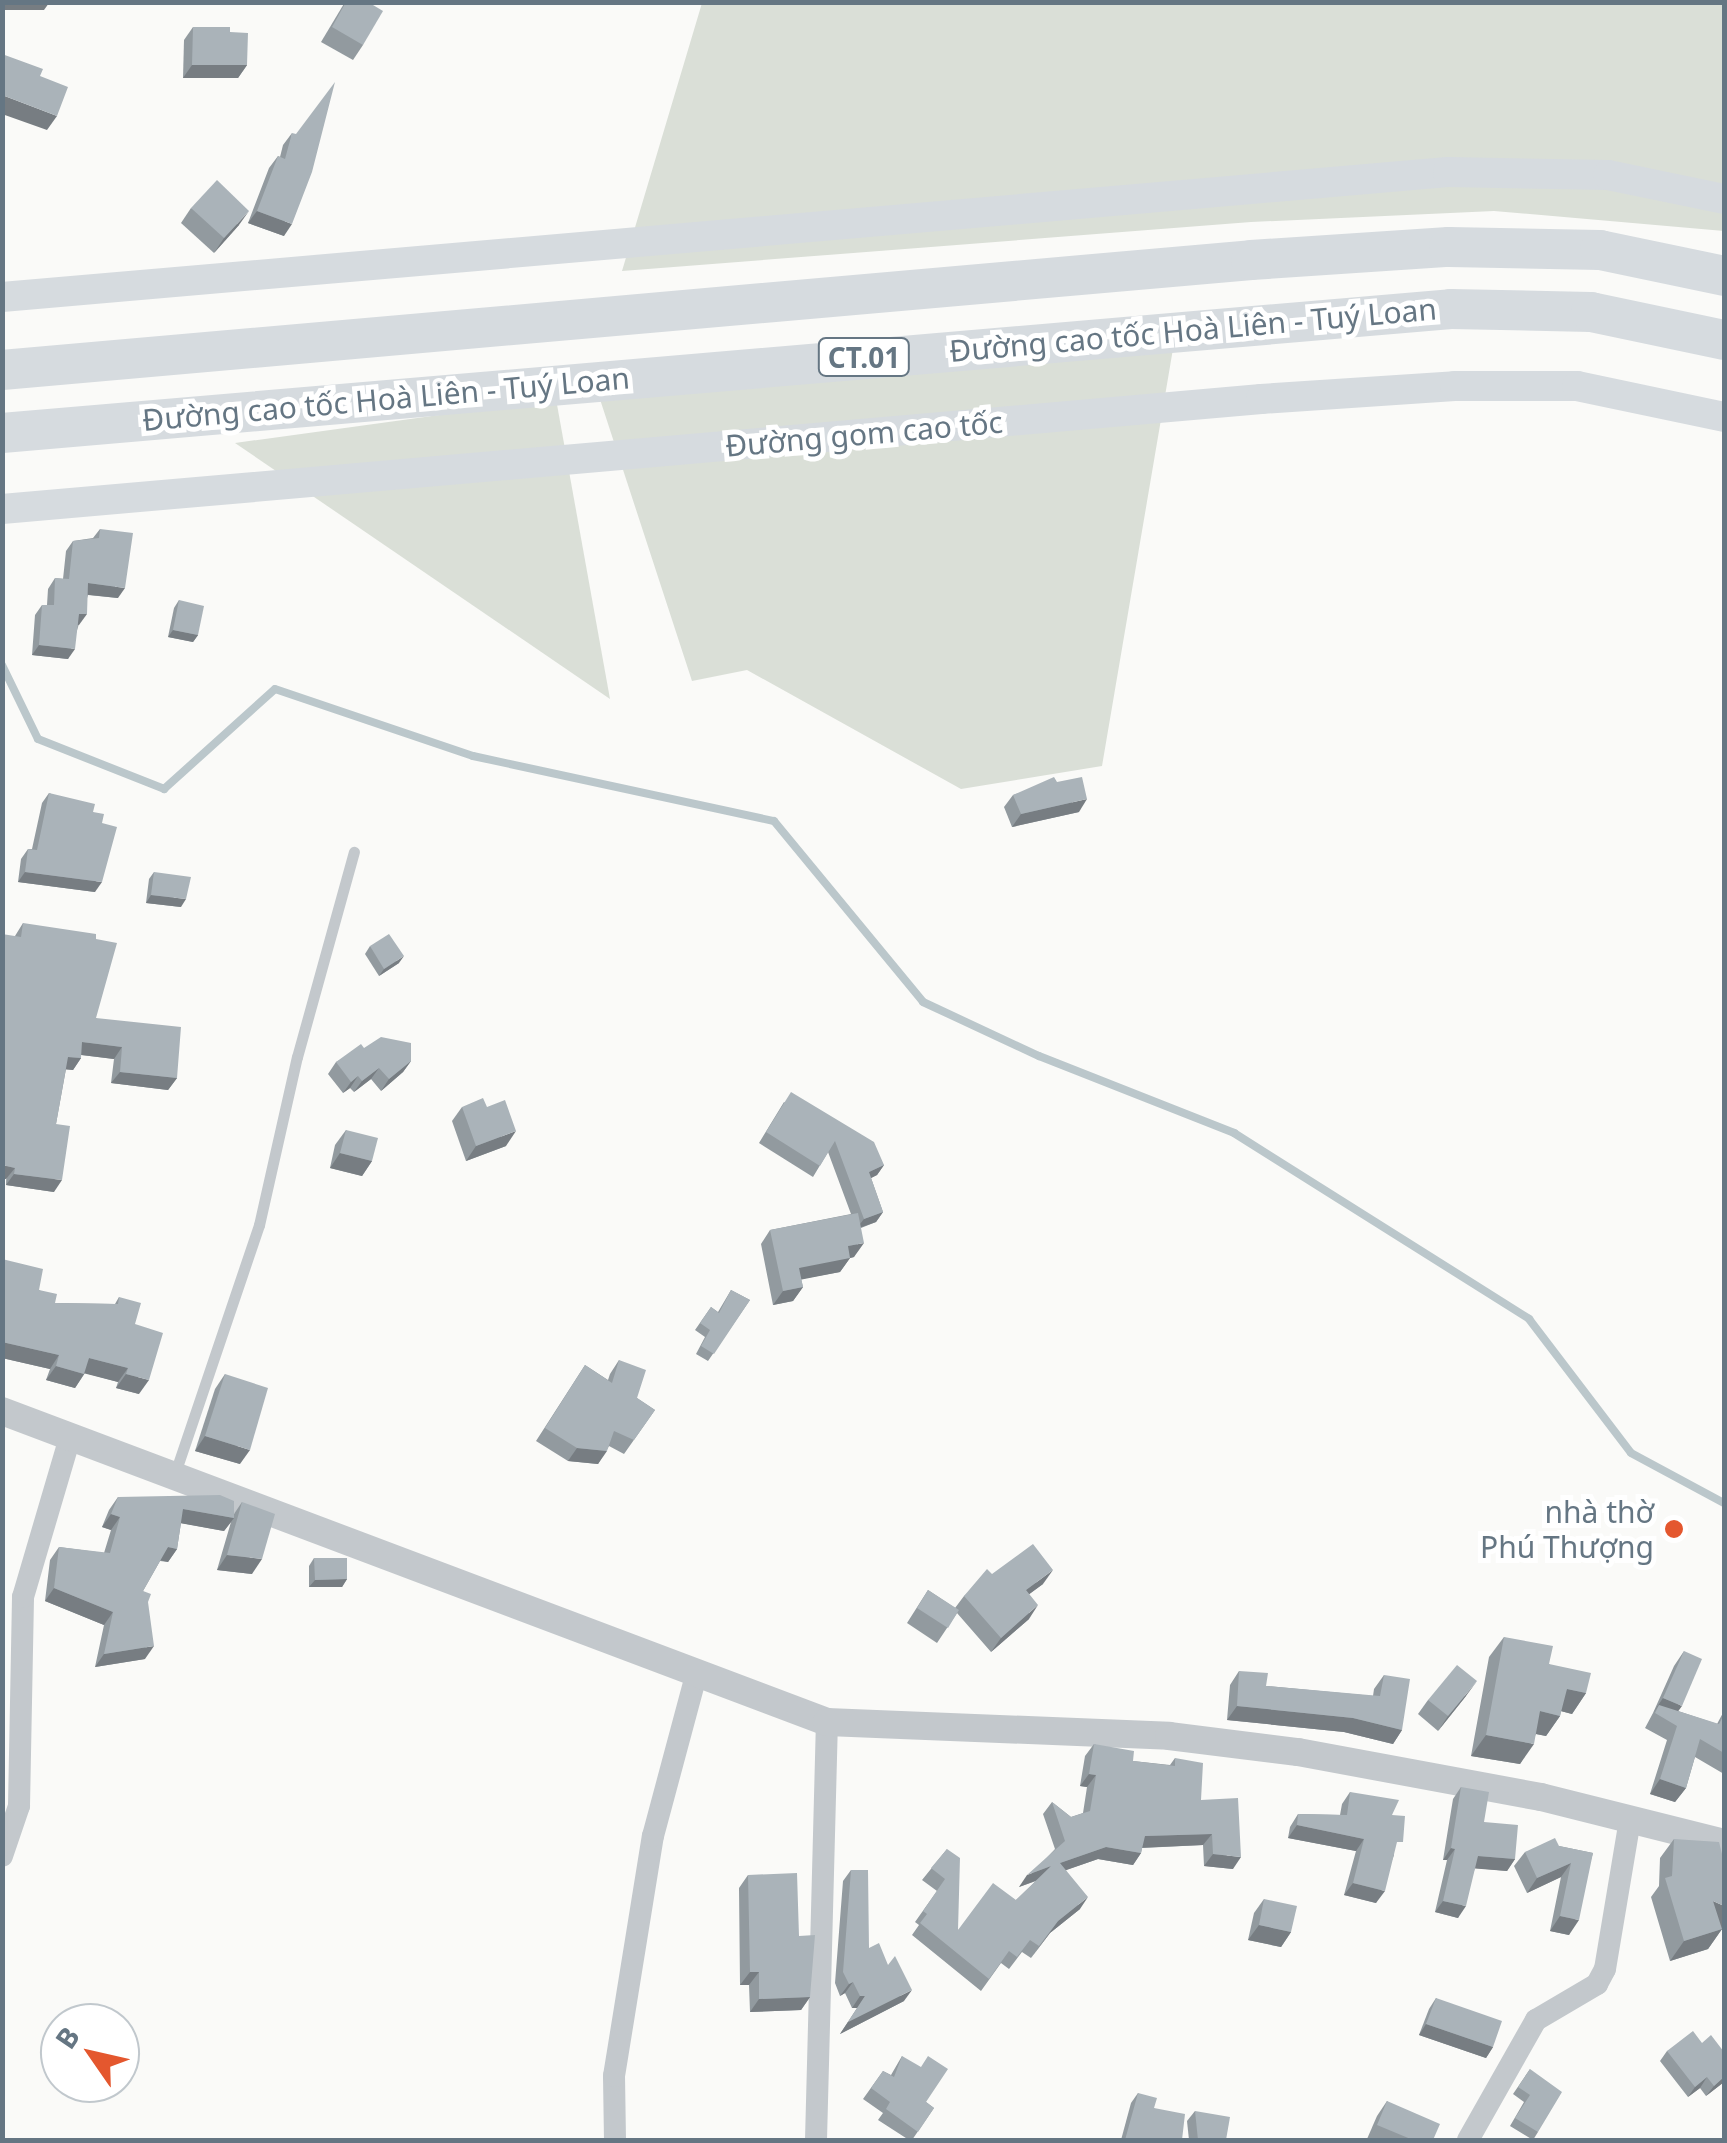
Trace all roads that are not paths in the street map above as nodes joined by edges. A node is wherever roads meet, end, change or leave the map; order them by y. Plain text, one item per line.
1 (1724, 200) edge
2 (1724, 276) edge
3 (2, 297) edge
4 (1724, 340) edge
5 (2, 370) edge
6 (1724, 416) edge
7 (2, 433) edge
8 (16, 508) edge
9 (354, 852) dead end
10 (2, 1411) edge
11 (70, 1438) junction
12 (174, 1476) junction
13 (697, 1672) junction
14 (827, 1722) junction
15 (1630, 1818) junction
16 (1724, 1843) edge
17 (2, 1856) edge
18 (615, 2140) edge
19 (816, 2140) edge
20 (1468, 2140) edge

1 - 3 main road
2 - 5 highway, Đường cao tốc Hoà Liên - Tuý Loan / CT.01
4 - 7 highway, Đường cao tốc Hoà Liên - Tuý Loan / CT.01
6 - 8 main road, Đường gom cao tốc
9 - 12 lane
10 - 11 street
11 - 12 street
11 - 17 street
12 - 13 street
13 - 14 street
13 - 18 street
14 - 15 street
14 - 19 street
15 - 16 street
15 - 20 street

